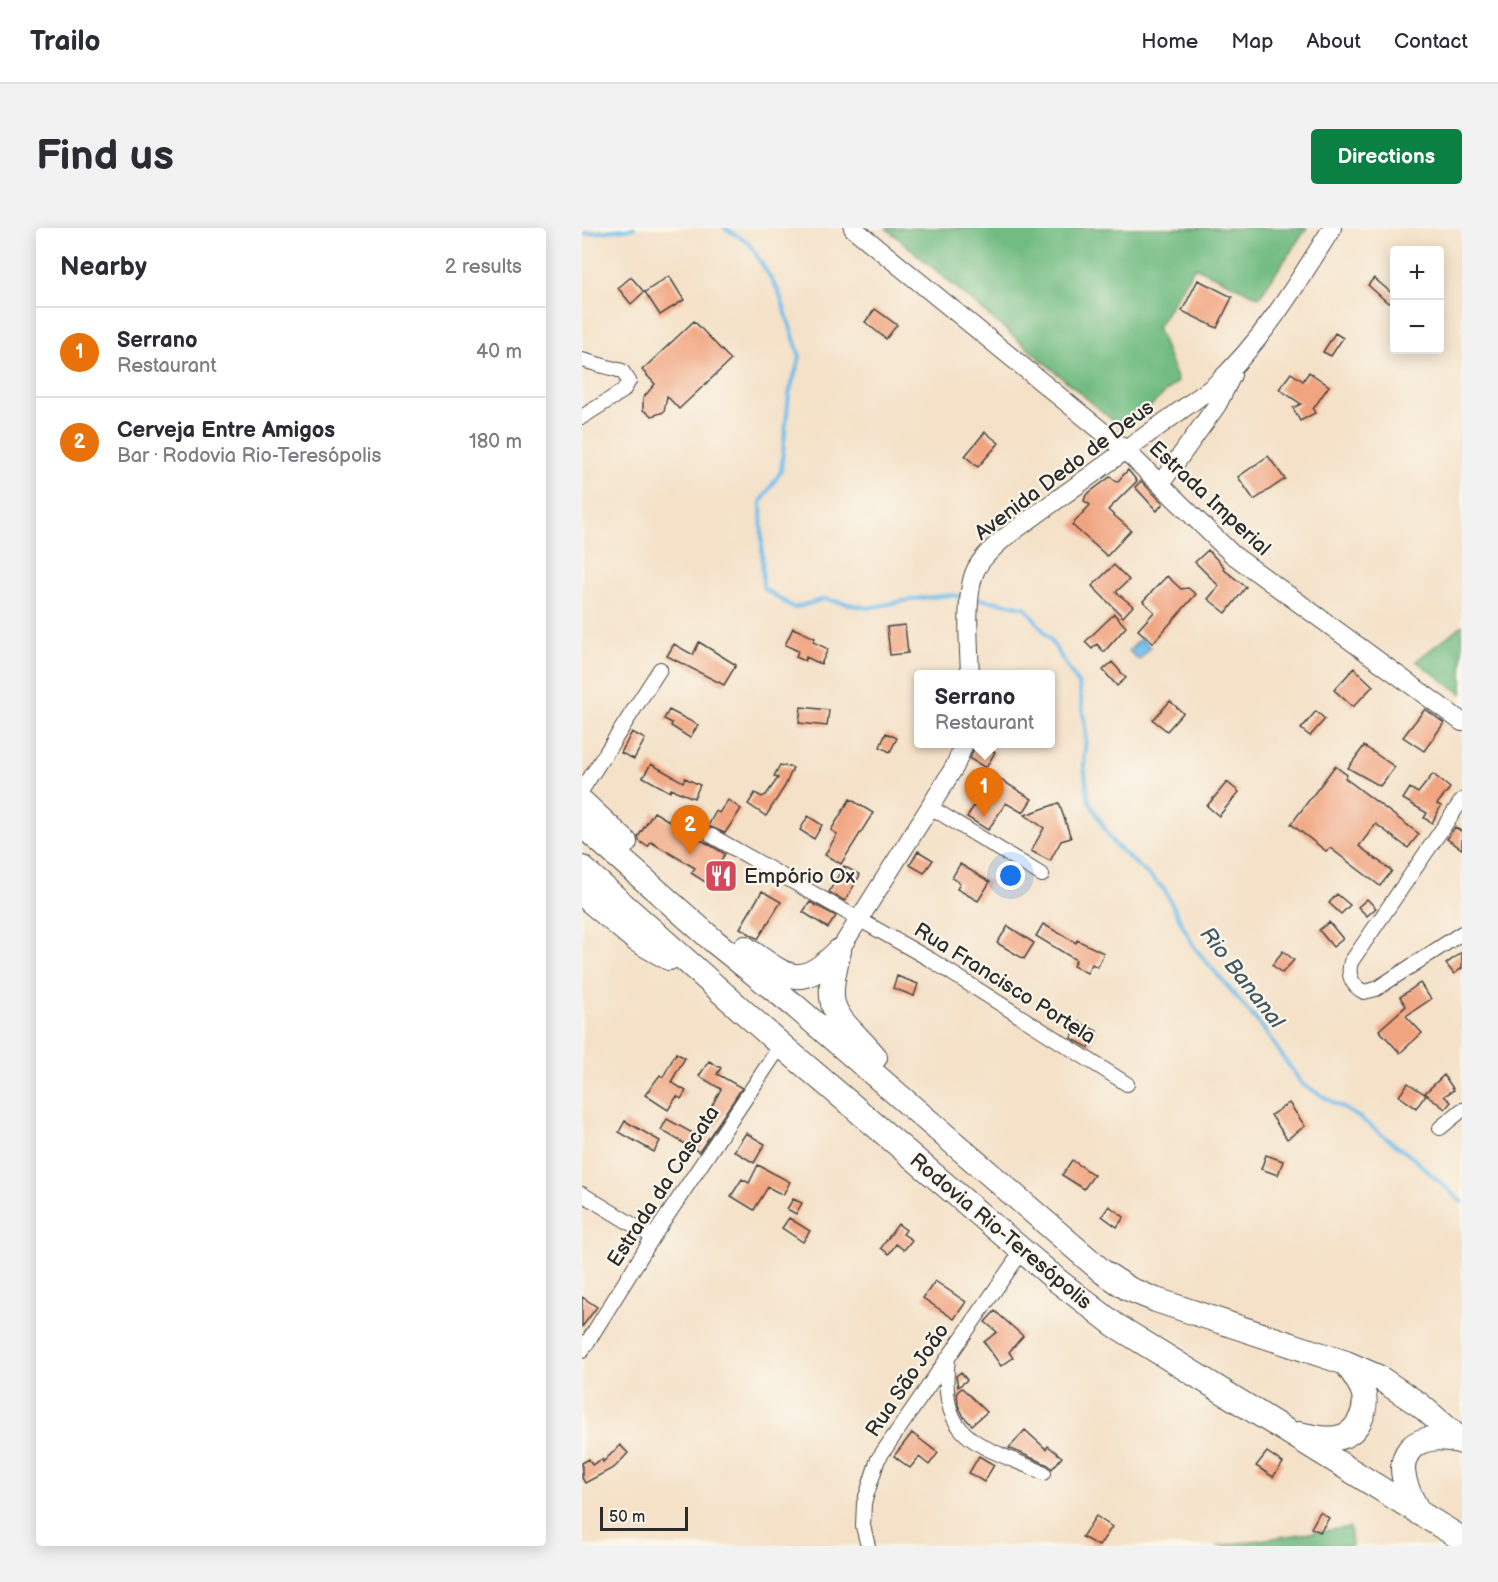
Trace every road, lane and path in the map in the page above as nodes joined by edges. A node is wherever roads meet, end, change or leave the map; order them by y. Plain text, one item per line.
1 (854, 228) edge
2 (1332, 228) edge
3 (582, 360) edge
4 (1236, 366) junction
5 (582, 417) edge
6 (1125, 450) junction
7 (1161, 483) junction
8 (660, 669) dead end
9 (970, 670) edge
10 (1462, 722) edge
11 (962, 748) edge
12 (582, 790) edge
13 (1462, 800) edge
14 (582, 802) edge
15 (930, 807) junction
16 (582, 825) edge
17 (712, 836) dead end
18 (582, 868) edge
19 (1042, 875) dead end
20 (582, 894) edge
21 (667, 898) junction
22 (859, 920) junction
23 (1462, 933) edge
24 (715, 942) junction
25 (839, 951) junction
26 (710, 980) junction
27 (781, 1045) junction
28 (885, 1084) junction
29 (1127, 1084) dead end
30 (1462, 1110) edge
31 (1440, 1128) dead end
32 (582, 1194) edge
33 (652, 1237) junction
34 (1022, 1251) junction
35 (582, 1351) edge
36 (948, 1356) junction
37 (1346, 1363) junction
38 (1291, 1432) junction
39 (1462, 1441) edge
40 (1044, 1473) dead end
41 (1419, 1514) junction
42 (1462, 1539) edge
43 (868, 1546) edge

1 - 6 street, Estrada Imperial
2 - 4 street, Avenida Dedo de Deus
3 - 5 street
4 - 6 street, Avenida Dedo de Deus
4 - 7 street, Avenida Dedo de Deus
6 - 7 street, Estrada Imperial
6 - 9 street, Avenida Dedo de Deus
7 - 10 street, Estrada Imperial
8 - 12 street
11 - 15 street
13 - 23 street
14 - 21 highway
15 - 19 street
15 - 22 street
16 - 21 highway, Rodovia Rio-Teresópolis
17 - 22 street, Rua Francisco Portela
18 - 26 highway, Rodovia Rio-Teresópolis
20 - 26 highway
21 - 24 highway, Rodovia Rio-Teresópolis
22 - 25 street
22 - 29 street, Rua Francisco Portela
24 - 25 highway
24 - 28 highway, Rodovia Rio-Teresópolis
25 - 28 highway
26 - 27 highway, Rodovia Rio-Teresópolis
27 - 33 street, Estrada da Cascata
27 - 34 highway, Rodovia Rio-Teresópolis
28 - 37 highway, Rodovia Rio-Teresópolis
30 - 31 street
32 - 33 street
33 - 35 street, Estrada da Cascata
34 - 36 street, Rua São João
34 - 38 highway, Rodovia Rio-Teresópolis
36 - 40 street
36 - 43 street, Rua São João
37 - 38 highway
37 - 39 highway, Rodovia Rio-Teresópolis
38 - 41 highway, Rodovia Rio-Teresópolis
39 - 41 highway
41 - 42 highway, Rodovia Rio-Teresópolis

